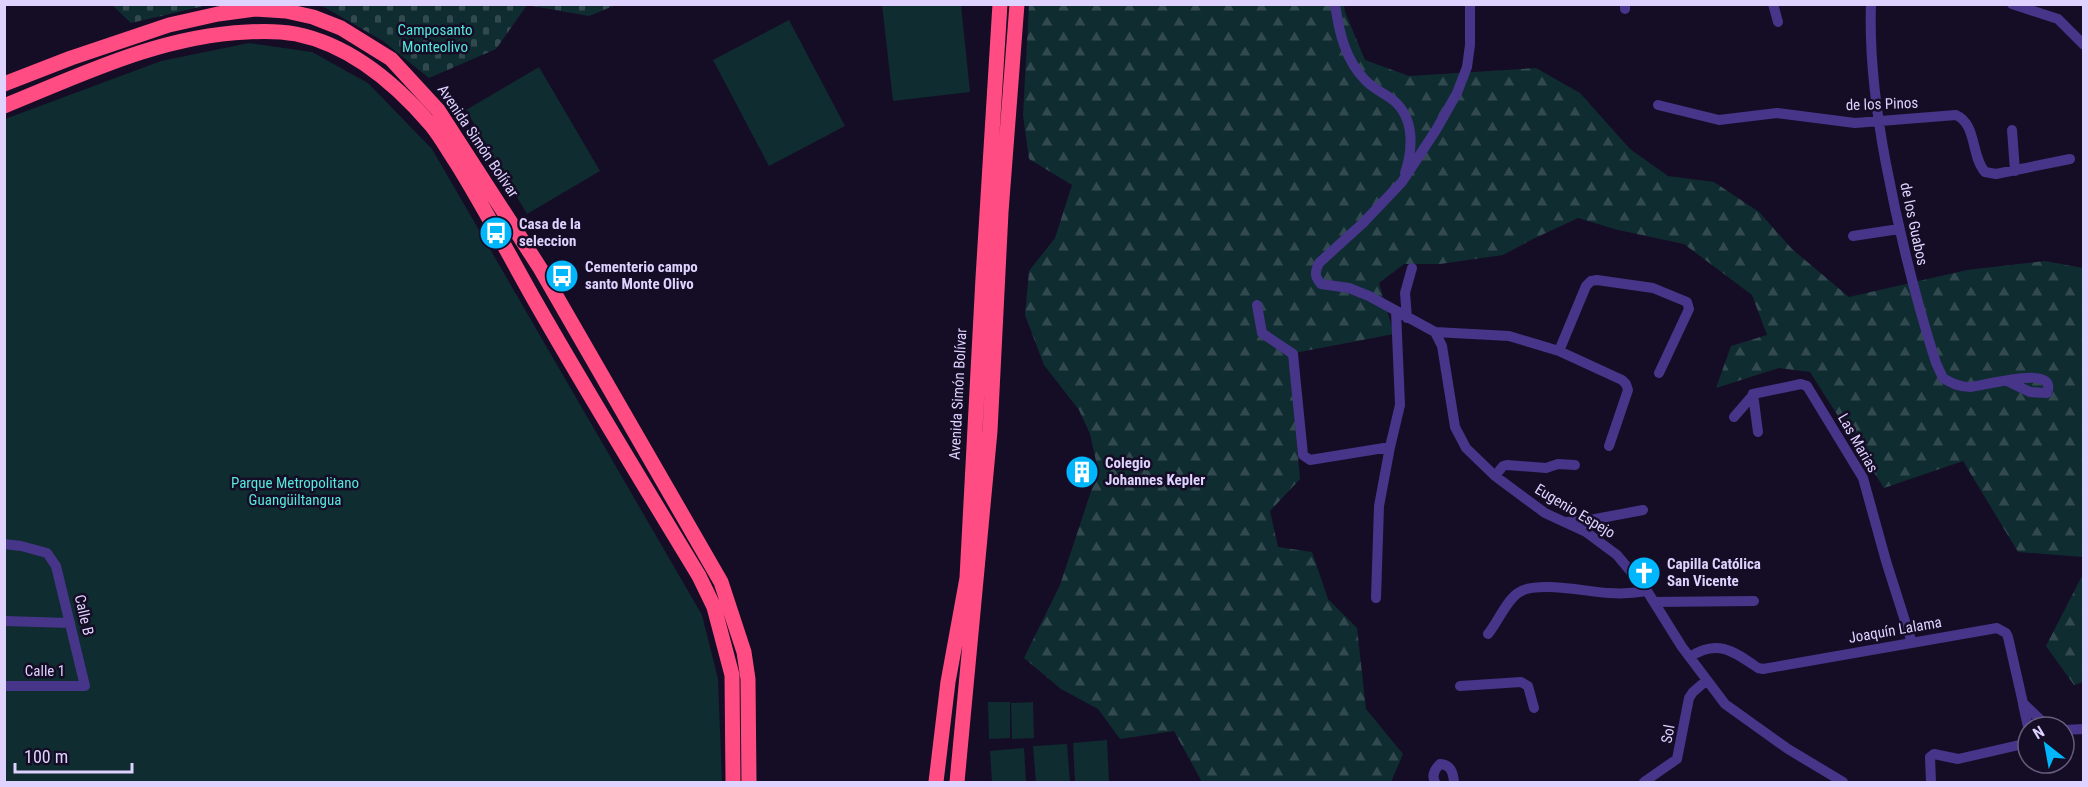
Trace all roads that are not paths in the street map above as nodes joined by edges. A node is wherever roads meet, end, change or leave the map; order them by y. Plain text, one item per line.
1 (1000, 4) edge
2 (1017, 4) edge
3 (1335, 4) edge
4 (1470, 4) edge
5 (1773, 4) edge
6 (1871, 4) edge
7 (2012, 4) edge
8 (1778, 22) dead end
9 (2084, 45) edge
10 (4, 84) edge
11 (1658, 105) dead end
12 (4, 106) edge
13 (1878, 122) junction
14 (2012, 130) dead end
15 (2070, 159) dead end
16 (2015, 171) junction
17 (1402, 182) junction
18 (1899, 230) junction
19 (1853, 236) dead end
20 (1412, 268) dead end
21 (1257, 304) dead end
22 (1396, 311) junction
23 (1407, 318) junction
24 (1435, 332) junction
25 (1559, 351) junction
26 (595, 361) junction
27 (578, 372) junction
28 (1659, 373) dead end
29 (2007, 381) dead end
30 (1752, 395) junction
31 (1734, 417) dead end
32 (1758, 432) dead end
33 (1609, 446) dead end
34 (1390, 447) junction
35 (1575, 465) dead end
36 (1495, 476) junction
37 (1643, 510) dead end
38 (1564, 522) junction
39 (4, 544) edge
40 (1647, 591) junction
41 (1376, 598) dead end
42 (1754, 601) dead end
43 (1654, 602) junction
44 (4, 621) edge
45 (70, 623) junction
46 (1488, 634) dead end
47 (1912, 643) junction
48 (1690, 657) junction
49 (1707, 681) junction
50 (4, 686) edge
51 (85, 686) joint
52 (1460, 686) dead end
53 (2023, 703) junction
54 (1533, 708) dead end
55 (2026, 715) edge
56 (2036, 715) edge
57 (2016, 746) edge
58 (733, 783) edge
59 (749, 783) edge
60 (936, 783) edge
61 (957, 783) edge
62 (1435, 783) edge
63 (1454, 783) edge
64 (1644, 783) edge
65 (1843, 783) edge
66 (1931, 783) edge

1 - 60 highway, Avenida Simón Bolívar
2 - 61 highway
3 - 17 street
4 - 17 street
5 - 8 street
6 - 13 street, de los Guabos
7 - 9 street
10 - 26 highway, Avenida Simón Bolívar
11 - 13 street, de los Pinos
12 - 27 highway, Avenida Simón Bolívar
13 - 16 street, de los Pinos
13 - 18 street, de los Guabos
14 - 16 street
15 - 16 street, de los Pinos
17 - 22 street
18 - 19 street
18 - 29 street, de los Guabos
20 - 23 street
21 - 34 street
22 - 23 street
22 - 34 street
23 - 24 street
24 - 25 street
24 - 36 street, Eugenio Espejo
25 - 28 street
25 - 33 street
26 - 27 highway
26 - 59 highway, Avenida Simón Bolívar
27 - 58 highway, Avenida Simón Bolívar
30 - 31 street
30 - 32 street
30 - 47 street, Las Marias
34 - 41 street
35 - 36 street
36 - 38 street, Eugenio Espejo
37 - 38 street
38 - 40 street, Eugenio Espejo
39 - 45 street, Calle B
40 - 43 street, Eugenio Espejo
40 - 46 street
42 - 43 street
43 - 48 street, Eugenio Espejo
44 - 45 street
45 - 51 street, Calle B
47 - 48 street, Joaquín Lalama
47 - 53 street, Joaquín Lalama
48 - 49 street, Eugenio Espejo
49 - 64 street, Sol
49 - 65 street, Eugenio Espejo
50 - 51 street, Calle 1
52 - 54 street
53 - 55 street
53 - 56 street
57 - 66 street
62 - 63 street

